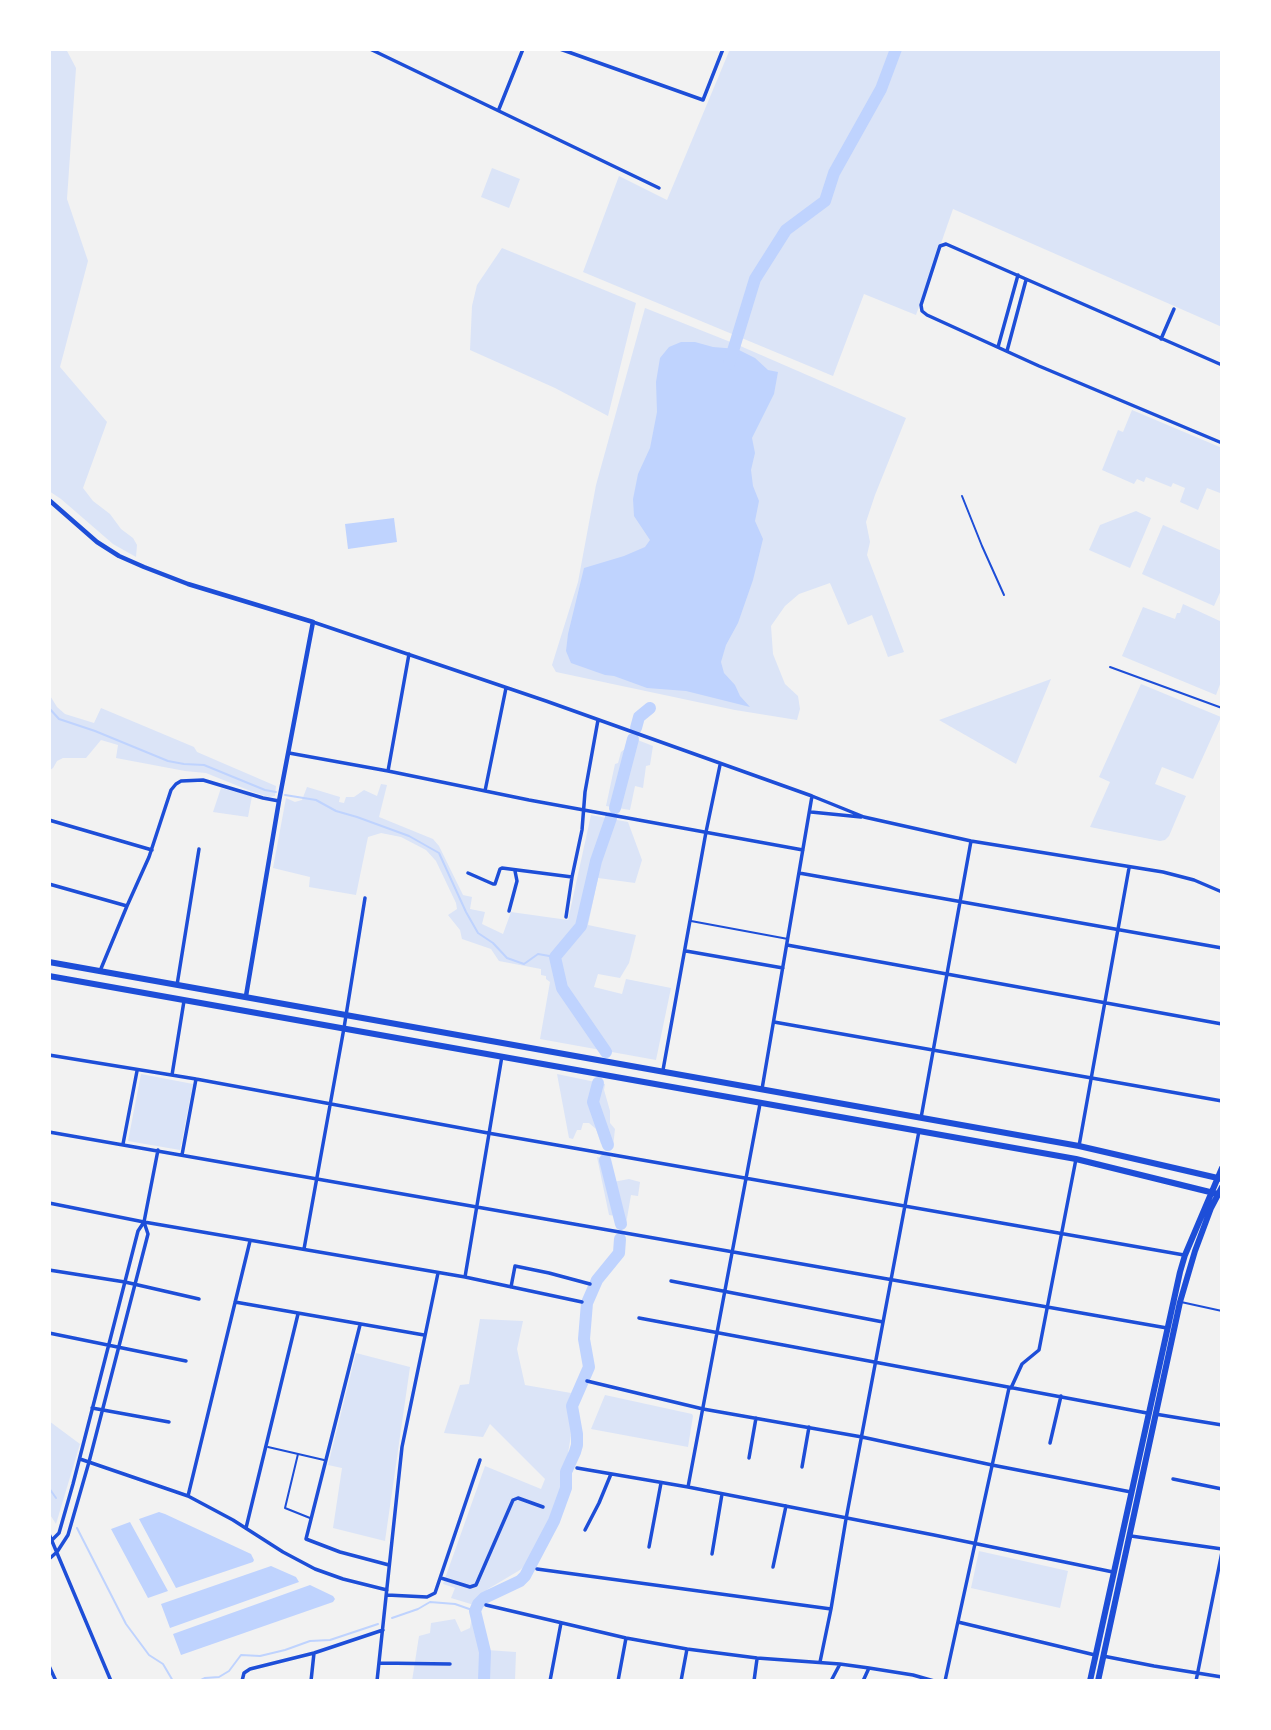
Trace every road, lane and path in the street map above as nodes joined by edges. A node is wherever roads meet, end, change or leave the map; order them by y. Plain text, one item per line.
1 (370, 49) edge
2 (523, 49) edge
3 (560, 49) edge
4 (723, 49) edge
5 (499, 110) junction
6 (659, 188) dead end
7 (1018, 275) junction
8 (1026, 280) junction
9 (1174, 310) dead end
10 (1161, 339) junction
11 (998, 347) junction
12 (1007, 351) junction
13 (1222, 365) edge
14 (1222, 443) edge
15 (962, 496) dead end
16 (49, 500) edge
17 (1004, 595) dead end
18 (313, 622) junction
19 (409, 654) junction
20 (1110, 667) dead end
21 (506, 688) junction
22 (1222, 708) edge
23 (598, 720) junction
24 (289, 753) junction
25 (720, 764) junction
26 (388, 771) junction
27 (485, 791) junction
28 (812, 796) junction
29 (279, 801) junction
30 (584, 809) junction
31 (811, 813) junction
32 (864, 817) junction
33 (49, 820) edge
34 (706, 832) junction
35 (971, 841) junction
36 (199, 849) dead end
37 (152, 850) junction
38 (803, 850) junction
39 (1129, 868) junction
40 (515, 871) junction
41 (468, 873) dead end
42 (799, 873) junction
43 (572, 877) junction
44 (49, 884) edge
45 (1222, 892) edge
46 (365, 898) dead end
47 (959, 901) junction
48 (127, 906) junction
49 (509, 911) dead end
50 (566, 917) dead end
51 (691, 921) junction
52 (1117, 929) junction
53 (789, 940) junction
54 (787, 945) junction
55 (1222, 948) edge
56 (686, 951) junction
57 (49, 962) edge
58 (783, 968) junction
59 (100, 971) junction
60 (947, 974) junction
61 (49, 976) edge
62 (177, 985) junction
63 (246, 996) junction
64 (184, 1000) junction
65 (1105, 1002) junction
66 (345, 1014) junction
67 (775, 1022) junction
68 (1222, 1024) edge
69 (404, 1025) junction
70 (344, 1028) junction
71 (401, 1038) junction
72 (933, 1049) junction
73 (49, 1055) edge
74 (502, 1056) junction
75 (137, 1070) junction
76 (663, 1072) junction
77 (172, 1075) junction
78 (1092, 1077) junction
79 (195, 1079) junction
80 (708, 1080) junction
81 (736, 1085) junction
82 (762, 1089) junction
83 (707, 1093) junction
84 (733, 1098) junction
85 (1222, 1101) edge
86 (330, 1103) junction
87 (760, 1103) junction
88 (921, 1118) junction
89 (919, 1131) junction
90 (49, 1132) edge
91 (488, 1133) junction
92 (123, 1144) junction
93 (1079, 1146) junction
94 (158, 1150) junction
95 (182, 1155) junction
96 (1076, 1159) junction
97 (1222, 1168) edge
98 (746, 1177) junction
99 (317, 1178) junction
100 (1220, 1179) edge
101 (1222, 1186) edge
102 (1217, 1194) edge
103 (49, 1203) edge
104 (904, 1206) junction
105 (477, 1207) junction
106 (144, 1222) junction
107 (1062, 1232) junction
108 (250, 1241) junction
109 (304, 1249) junction
110 (732, 1252) junction
111 (1185, 1255) junction
112 (49, 1269) edge
113 (438, 1273) junction
114 (465, 1277) junction
115 (891, 1280) junction
116 (671, 1281) dead end
117 (125, 1282) junction
118 (590, 1284) dead end
119 (135, 1285) junction
120 (510, 1287) junction
121 (724, 1292) junction
122 (199, 1299) dead end
123 (235, 1302) junction
124 (582, 1302) dead end
125 (1180, 1302) junction
126 (1046, 1307) junction
127 (1222, 1311) edge
128 (298, 1314) junction
129 (639, 1318) dead end
130 (883, 1322) junction
131 (360, 1325) junction
132 (1167, 1328) junction
133 (716, 1332) junction
134 (49, 1333) edge
135 (424, 1335) junction
136 (110, 1346) junction
137 (119, 1348) junction
138 (186, 1361) dead end
139 (875, 1362) junction
140 (587, 1381) dead end
141 (1010, 1388) junction
142 (1061, 1396) junction
143 (92, 1408) junction
144 (703, 1409) junction
145 (102, 1410) junction
146 (1152, 1414) junction
147 (756, 1418) junction
148 (169, 1422) dead end
149 (1222, 1425) edge
150 (809, 1427) junction
151 (862, 1437) junction
152 (1050, 1443) dead end
153 (265, 1446) junction
154 (298, 1454) junction
155 (80, 1458) junction
156 (749, 1458) dead end
157 (325, 1460) junction
158 (480, 1460) dead end
159 (89, 1462) junction
160 (992, 1465) junction
161 (802, 1467) dead end
162 (577, 1468) dead end
163 (611, 1474) junction
164 (1173, 1479) dead end
165 (661, 1483) junction
166 (688, 1487) junction
167 (1222, 1489) edge
168 (1131, 1492) junction
169 (722, 1494) junction
170 (188, 1496) junction
171 (786, 1506) junction
172 (543, 1507) dead end
173 (311, 1518) junction
174 (846, 1519) junction
175 (246, 1528) junction
176 (585, 1530) dead end
177 (49, 1534) edge
178 (1129, 1535) junction
179 (51, 1542) edge
180 (975, 1544) junction
181 (649, 1547) dead end
182 (1222, 1550) edge
183 (57, 1552) junction
184 (712, 1554) dead end
185 (49, 1559) edge
186 (390, 1565) junction
187 (773, 1567) dead end
188 (537, 1569) dead end
189 (1113, 1572) junction
190 (441, 1578) junction
191 (387, 1592) junction
192 (486, 1605) dead end
193 (831, 1609) junction
194 (958, 1622) junction
195 (561, 1623) junction
196 (383, 1630) junction
197 (626, 1638) junction
198 (687, 1648) junction
199 (314, 1653) junction
200 (1099, 1656) junction
201 (757, 1658) junction
202 (820, 1662) junction
203 (379, 1663) junction
204 (450, 1664) dead end
205 (840, 1664) junction
206 (49, 1666) edge
207 (869, 1668) junction
208 (1198, 1673) junction
209 (1222, 1677) edge
210 (56, 1681) edge
211 (111, 1681) edge
212 (242, 1681) edge
213 (312, 1681) edge
214 (377, 1681) edge
215 (550, 1681) edge
216 (618, 1681) edge
217 (681, 1681) edge
218 (754, 1681) edge
219 (831, 1681) edge
220 (863, 1681) edge
221 (934, 1681) edge
222 (945, 1681) edge
223 (1090, 1681) edge
224 (1098, 1681) edge
225 (1196, 1681) edge

1 - 5 street
2 - 5 street
3 - 4 street
5 - 6 street
7 - 8 street
7 - 11 street
7 - 11 street
8 - 10 street
8 - 12 street
9 - 10 street
10 - 13 street
11 - 12 street
12 - 14 street
15 - 17 lane
16 - 18 street
18 - 19 street
18 - 24 street
19 - 21 street
19 - 26 street
20 - 22 lane
21 - 23 street
21 - 27 street
23 - 25 street
23 - 30 street
24 - 26 street
24 - 29 street
25 - 28 street
25 - 34 street
26 - 27 street
27 - 30 street
28 - 31 street
28 - 32 street
29 - 37 street
29 - 63 street
30 - 34 street
30 - 43 street
31 - 32 street
31 - 38 street
32 - 35 street
33 - 37 street
34 - 38 street
34 - 51 street
35 - 39 street
35 - 47 street
36 - 62 street
37 - 48 street
38 - 42 street
39 - 45 street
39 - 52 street
40 - 41 street
40 - 43 street
40 - 49 street
42 - 47 street
42 - 53 street
43 - 50 street
44 - 48 street
46 - 66 street
47 - 52 street
47 - 60 street
48 - 59 street
51 - 53 lane
51 - 56 street
52 - 55 street
52 - 65 street
53 - 54 street
54 - 58 street
54 - 60 street
56 - 58 street
56 - 76 street
57 - 59 main road
58 - 67 street
59 - 62 main road
60 - 65 street
60 - 72 street
61 - 64 main road
62 - 63 main road
63 - 66 main road
64 - 70 main road
64 - 77 street
65 - 68 street
65 - 78 street
66 - 69 main road
66 - 70 street
67 - 72 street
67 - 82 street
69 - 71 main road
69 - 76 main road
70 - 71 main road
70 - 86 street
71 - 74 main road
72 - 78 street
72 - 88 street
73 - 75 street
74 - 83 main road
74 - 91 street
75 - 77 street
75 - 92 street
76 - 80 main road
77 - 79 street
78 - 85 street
78 - 93 street
79 - 86 street
79 - 95 street
80 - 81 main road
80 - 83 main road
81 - 82 main road
81 - 84 main road
82 - 88 main road
83 - 84 main road
84 - 87 main road
86 - 91 street
86 - 99 street
87 - 89 main road
87 - 98 street
88 - 93 main road
89 - 96 main road
89 - 104 street
90 - 92 street
91 - 98 street
91 - 105 street
92 - 94 street
93 - 100 main road
94 - 95 street
94 - 106 street
95 - 99 street
96 - 102 main road
96 - 107 street
97 - 100 main road
98 - 104 street
98 - 110 street
99 - 105 street
99 - 109 street
100 - 102 main road
101 - 102 main road
102 - 111 main road
102 - 125 main road
103 - 106 street
104 - 107 street
104 - 115 street
105 - 110 street
105 - 114 street
106 - 108 street
106 - 117 street
106 - 119 street
107 - 111 street
107 - 126 street
108 - 109 street
108 - 123 street
109 - 113 street
110 - 115 street
110 - 121 street
111 - 132 main road
112 - 117 street
113 - 114 street
113 - 135 street
114 - 120 street
115 - 126 street
115 - 130 street
116 - 121 street
117 - 119 street
117 - 136 street
118 - 120 street
119 - 122 street
119 - 137 street
120 - 124 street
121 - 130 street
121 - 133 street
123 - 128 street
123 - 170 street
125 - 127 lane
125 - 146 main road
126 - 132 street
126 - 141 street
128 - 131 street
128 - 153 street
129 - 133 street
130 - 139 street
131 - 135 street
131 - 157 street
132 - 146 main road
133 - 139 street
133 - 144 street
134 - 136 street
135 - 186 street
136 - 137 street
136 - 143 street
137 - 138 street
137 - 145 street
139 - 141 street
139 - 151 street
140 - 144 street
141 - 142 street
141 - 160 street
142 - 146 street
142 - 152 street
143 - 145 street
143 - 155 street
144 - 147 street
144 - 166 street
145 - 148 street
145 - 159 street
146 - 149 street
146 - 168 main road
146 - 178 main road
147 - 150 street
147 - 156 street
150 - 151 street
150 - 161 street
151 - 160 street
151 - 174 street
153 - 154 lane
153 - 175 street
154 - 157 lane
154 - 173 lane
155 - 159 street
155 - 179 street
157 - 173 street
158 - 190 street
159 - 170 street
159 - 183 street
160 - 168 street
160 - 180 street
162 - 163 street
163 - 165 street
163 - 176 street
164 - 167 street
165 - 166 street
165 - 181 street
166 - 169 street
168 - 189 main road
169 - 171 street
169 - 184 street
170 - 175 street
171 - 174 street
171 - 187 street
172 - 190 street
173 - 186 street
174 - 180 street
174 - 193 street
175 - 191 street
177 - 179 street
178 - 182 street
178 - 200 main road
179 - 183 street
180 - 189 street
180 - 194 street
182 - 208 street
183 - 185 street
183 - 211 street
186 - 191 street
188 - 193 street
189 - 200 main road
190 - 191 street
191 - 196 street
192 - 195 street
193 - 202 street
194 - 200 street
194 - 222 street
195 - 197 street
195 - 215 street
196 - 199 street
196 - 203 street
197 - 198 street
197 - 216 street
198 - 201 street
198 - 217 street
199 - 212 street
199 - 213 street
200 - 208 street
200 - 223 main road
200 - 224 main road
201 - 202 street
201 - 218 street
202 - 205 street
203 - 204 street
203 - 214 street
205 - 207 street
205 - 219 street
206 - 210 street
207 - 220 street
207 - 221 street
208 - 209 street
208 - 225 street

